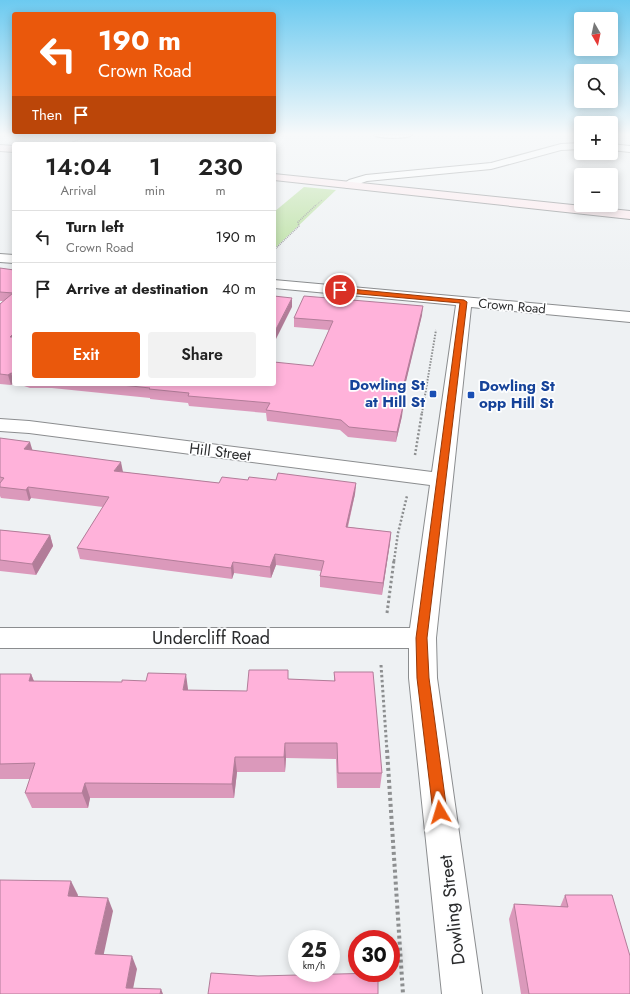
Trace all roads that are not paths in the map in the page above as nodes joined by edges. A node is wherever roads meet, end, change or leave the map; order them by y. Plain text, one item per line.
1 (314, 181) edge
2 (355, 181) edge
3 (392, 181) edge
4 (347, 185) junction
5 (384, 189) junction
6 (630, 215) edge
7 (0, 258) edge
8 (12, 259) edge
9 (276, 284) edge
10 (464, 302) junction
11 (630, 317) edge
12 (0, 425) edge
13 (440, 480) junction
14 (0, 638) edge
15 (422, 638) junction
16 (462, 994) edge

1 - 4 main road
2 - 4 street
3 - 5 street
4 - 5 main road
5 - 6 main road
7 - 8 street
9 - 10 street, Crown Road
10 - 11 street, Crown Road
10 - 13 street, Dowling Street
12 - 13 street, Hill Street
13 - 15 street, Dowling Street
14 - 15 street, Undercliff Road
15 - 16 street, Dowling Street

